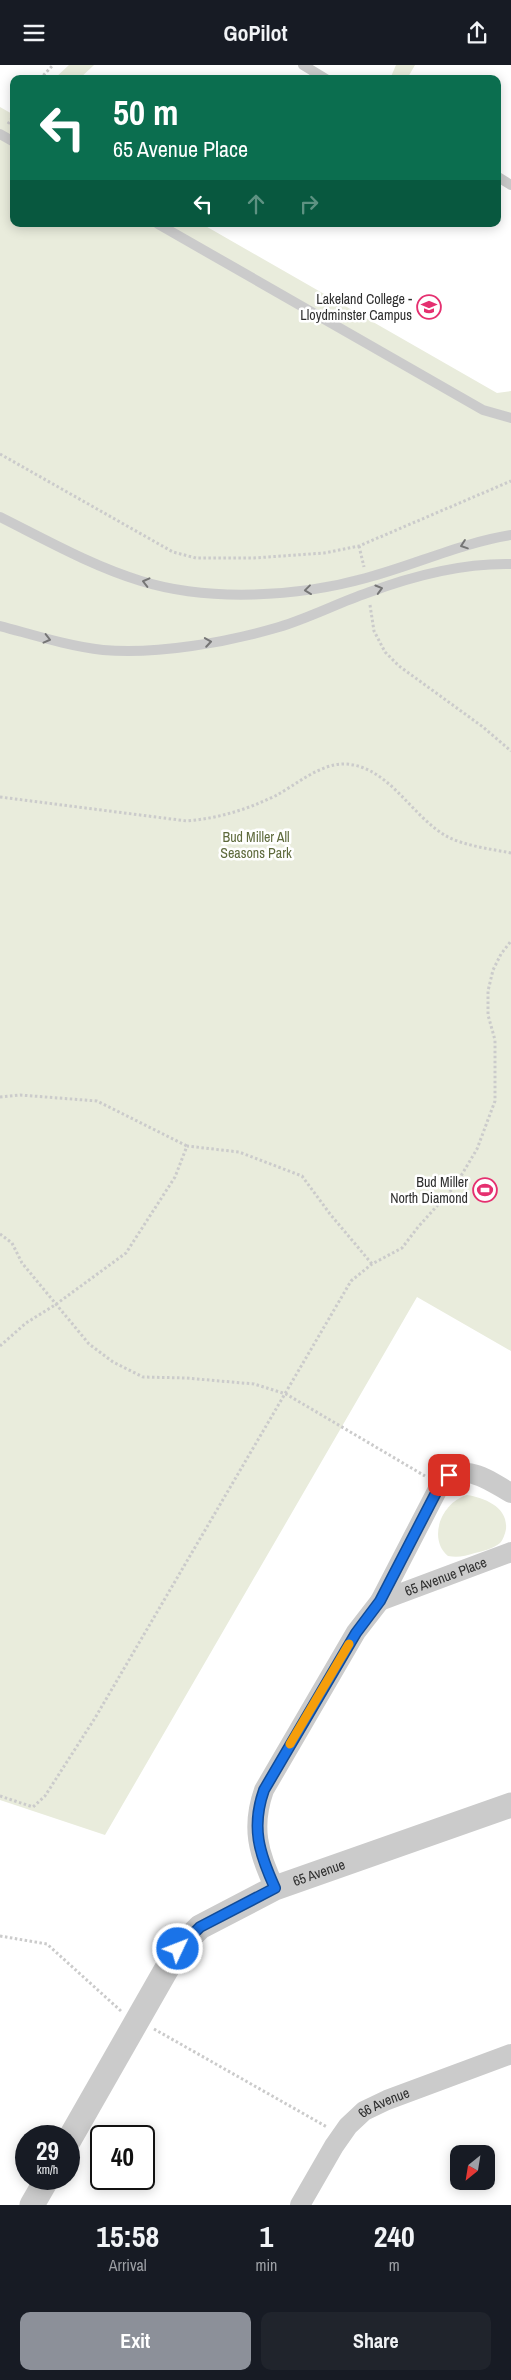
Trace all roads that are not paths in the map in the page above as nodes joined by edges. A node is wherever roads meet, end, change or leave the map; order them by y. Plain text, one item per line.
1 (303, 65) edge
2 (319, 75) edge
3 (163, 227) edge
4 (511, 418) edge
5 (0, 517) edge
6 (511, 535) edge
7 (511, 563) edge
8 (0, 626) edge
9 (511, 1493) edge
10 (511, 1552) edge
11 (380, 1601) junction
12 (511, 1805) edge
13 (275, 1888) junction
14 (511, 2054) edge
15 (78, 2125) edge
16 (41, 2190) edge
17 (32, 2205) edge
18 (300, 2205) edge

1 - 2 lane
3 - 4 lane
6 -> 5 lane
8 -> 7 lane
9 - 11 street, 65 Avenue Place
10 - 11 street, 65 Avenue Place
11 - 13 street, 65 Avenue Place
12 - 13 street, 65 Avenue
13 - 15 street, 65 Avenue
14 - 18 street, 66 Avenue
16 - 17 street

